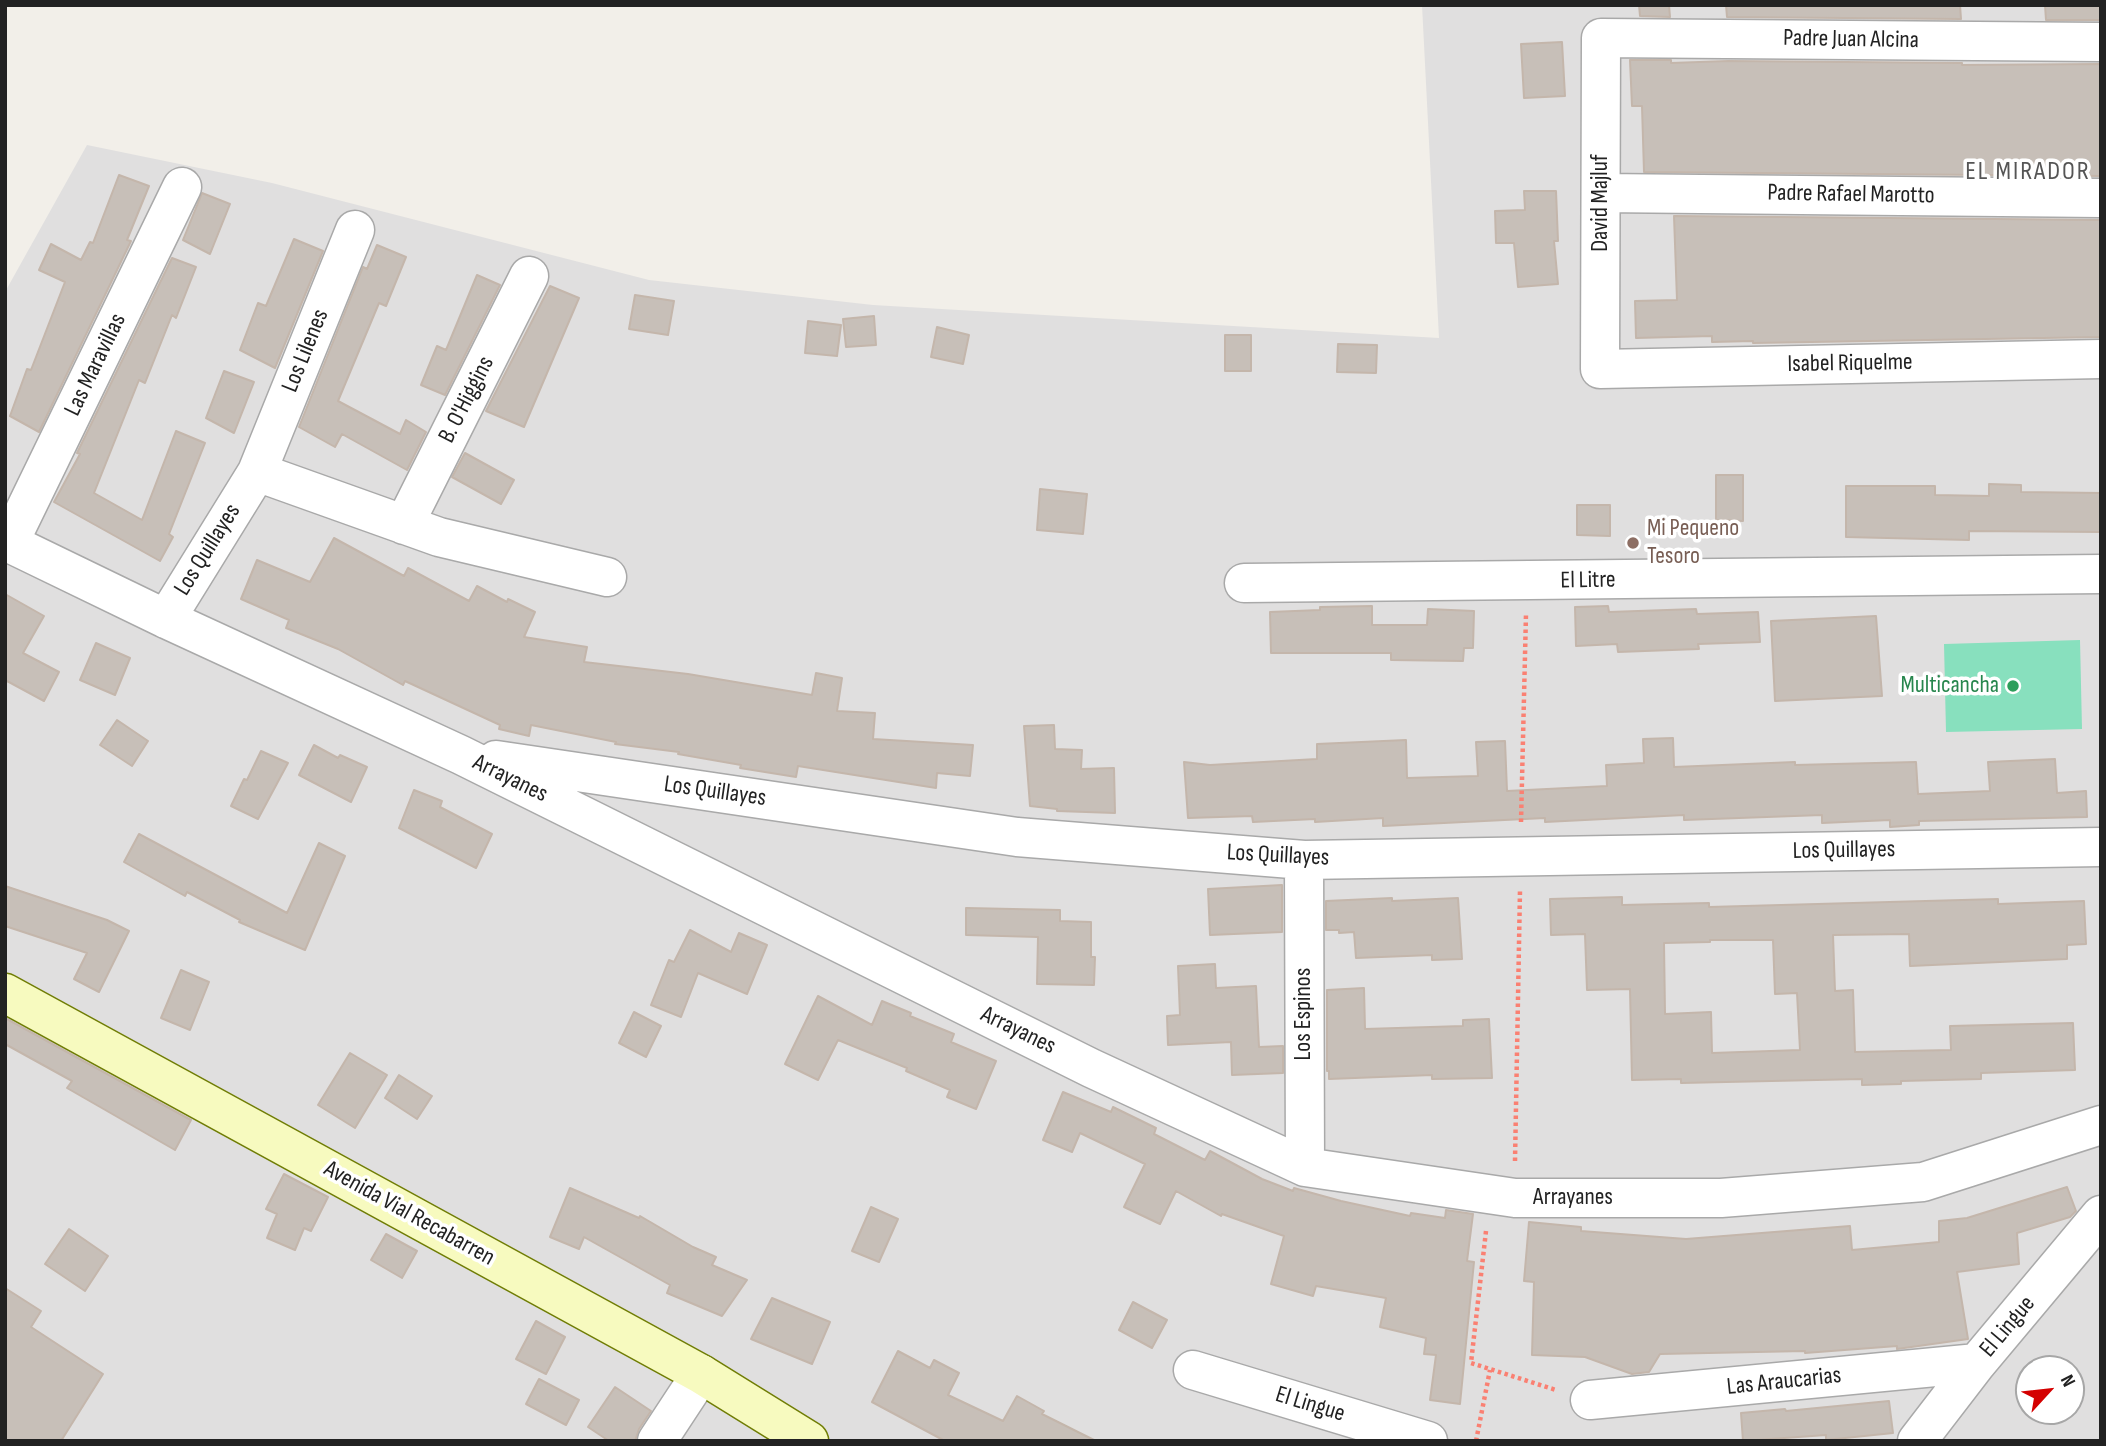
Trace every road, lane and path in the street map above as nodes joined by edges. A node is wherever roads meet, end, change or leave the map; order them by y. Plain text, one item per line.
1 (1601, 38) joint
2 (2101, 42) edge
3 (182, 187) dead end
4 (1601, 193) junction
5 (2101, 198) edge
6 (355, 230) dead end
7 (529, 276) dead end
8 (2101, 359) edge
9 (1600, 369) joint
10 (257, 472) junction
11 (404, 525) junction
12 (7, 542) edge
13 (2101, 574) edge
14 (607, 577) dead end
15 (1244, 583) dead end
16 (166, 619) junction
17 (461, 755) junction
18 (2101, 847) edge
19 (1304, 860) junction
20 (5, 993) edge
21 (2101, 1125) edge
22 (1305, 1167) junction
23 (1490, 1195) junction
24 (2101, 1215) edge
25 (1977, 1363) junction
26 (1490, 1369) junction
27 (1193, 1370) dead end
28 (701, 1374) junction
29 (1590, 1401) joint
30 (657, 1441) edge
31 (809, 1441) edge
32 (1428, 1441) edge
33 (1476, 1441) edge
34 (1917, 1441) edge

1 - 2 street, Padre Juan Alcina
1 - 4 street, David Majluf
3 - 12 street, Las Maravillas
4 - 5 street, Padre Rafael Marotto
4 - 9 street, David Majluf
6 - 10 street, Los Lilenes
7 - 11 street, B. O'Higgins
8 - 9 street, Isabel Riquelme
10 - 11 street
10 - 16 street, Los Quillayes
11 - 14 street
12 - 16 street, Arrayanes
13 - 15 street, El Litre
16 - 17 street, Arrayanes
17 - 19 street, Los Quillayes
17 - 22 street, Arrayanes
18 - 19 street, Los Quillayes
19 - 22 street, Los Espinos
20 - 28 main road, Avenida Vial Recabarren
21 - 23 street, Arrayanes
22 - 23 street, Arrayanes
23 - 26 path
24 - 25 street, El Lingue
25 - 29 street, Las Araucarias
25 - 34 street, El Lingue
26 - 29 path
26 - 33 path
27 - 32 street, El Lingue
28 - 30 street
28 - 31 main road, Avenida Vial Recabarren

